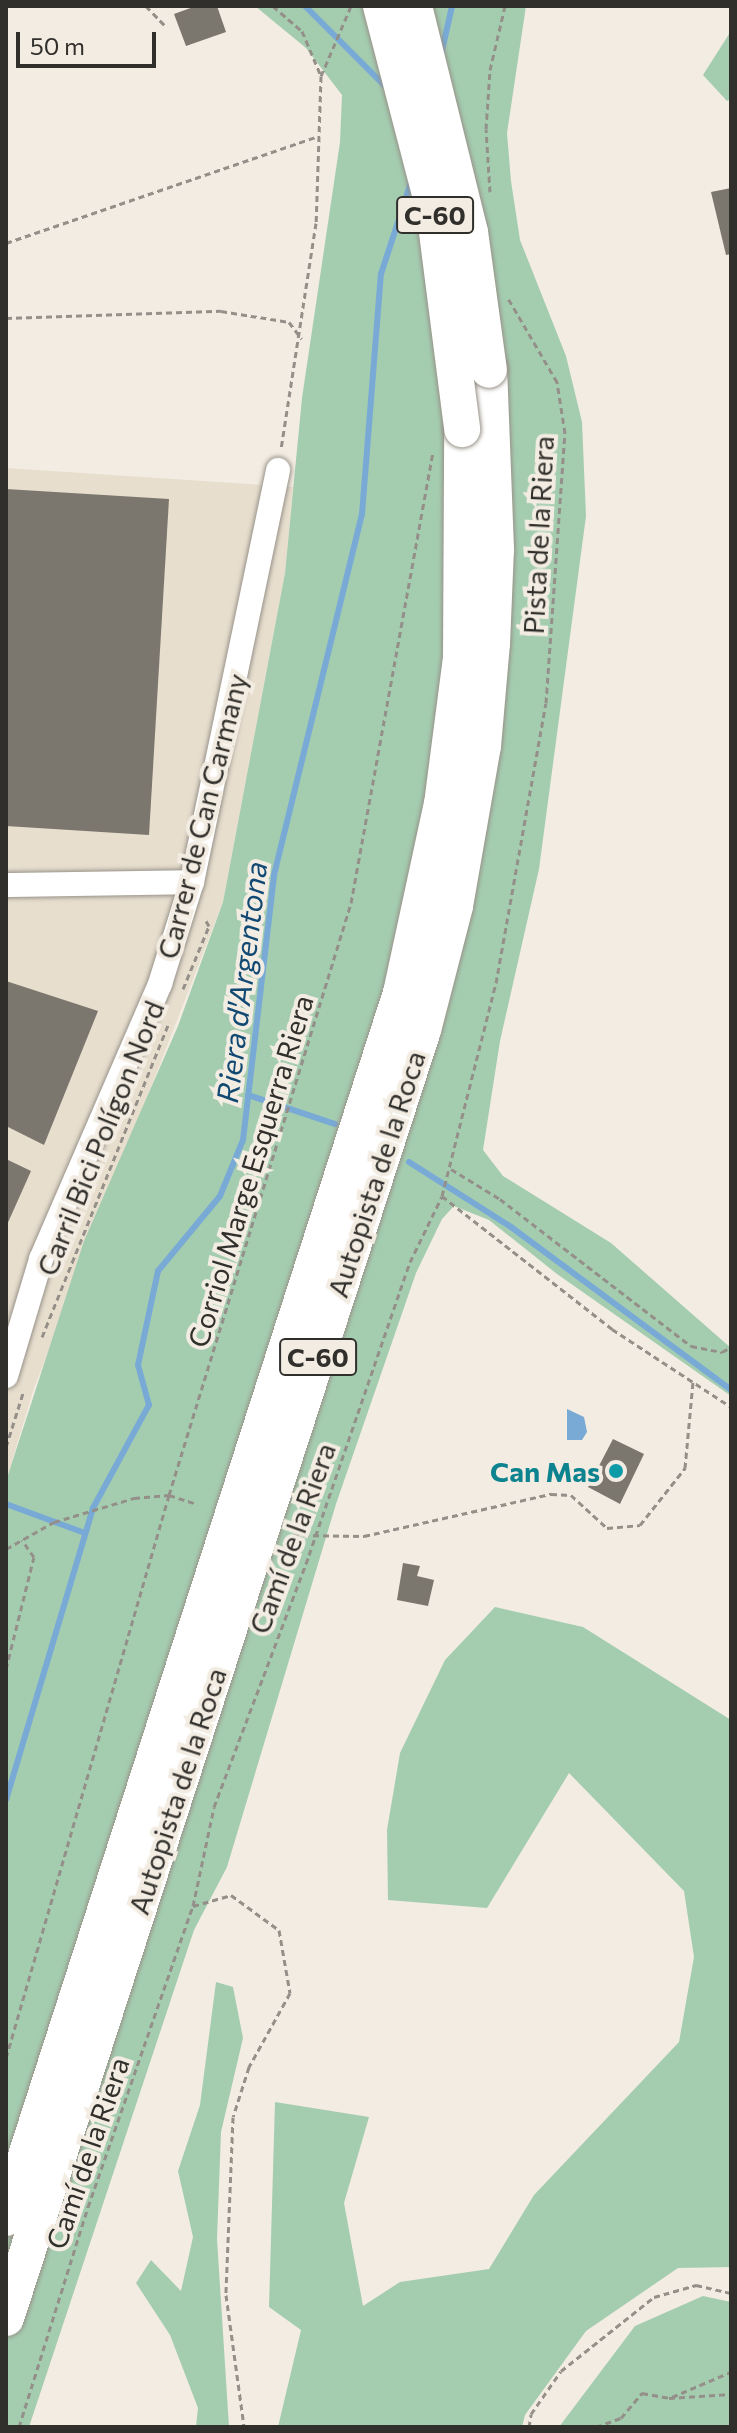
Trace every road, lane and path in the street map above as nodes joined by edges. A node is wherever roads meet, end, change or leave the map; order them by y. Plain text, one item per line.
1 (146, 6) edge
2 (273, 6) edge
3 (351, 6) edge
4 (381, 6) edge
5 (414, 6) edge
6 (505, 6) edge
7 (165, 26) dead end
8 (321, 76) junction
9 (318, 136) junction
10 (491, 206) dead end
11 (6, 243) edge
12 (500, 306) dead end
13 (6, 318) edge
14 (302, 339) junction
15 (448, 439) junction
16 (278, 470) joint
17 (192, 882) junction
18 (6, 885) edge
19 (199, 909) dead end
20 (496, 983) joint
21 (178, 1000) dead end
22 (172, 1014) dead end
23 (451, 1169) junction
24 (442, 1196) junction
25 (38, 1346) dead end
26 (731, 1347) edge
27 (17, 1376) edge
28 (693, 1382) junction
29 (731, 1407) edge
30 (6, 1447) edge
31 (169, 1495) junction
32 (196, 1504) dead end
33 (293, 1535) dead end
34 (314, 1538) junction
35 (22, 1540) junction
36 (6, 1549) edge
37 (6, 1669) edge
38 (193, 1906) junction
39 (6, 2058) edge
40 (6, 2218) edge
41 (731, 2293) edge
42 (6, 2318) edge
43 (731, 2372) edge
44 (731, 2394) edge
45 (669, 2398) junction
46 (19, 2427) edge
47 (244, 2427) edge
48 (529, 2427) edge
49 (596, 2427) edge

1 - 7 path
2 - 8 path
3 - 8 path
4 - 15 highway, C-60, bridge
5 - 42 highway, Autopista de la Roca / C-60, bridge
6 - 10 path
8 - 9 path
9 - 11 path
9 - 14 path
12 - 20 path, Pista de la Riera
13 - 14 path
14 - 16 path
15 - 31 path, Corriol Marge Esquerra Riera
15 - 40 highway, Autopista de la Roca / C-60
16 - 17 street, Carrer de Can Carmany
17 - 18 street
17 - 27 street, Carrer de Can Carmany
19 - 21 path, Carril Bici Polígon Nord
20 - 23 path, Camí de la Riera
22 - 25 path, Carril Bici Polígon Nord
23 - 24 path, Camí de la Riera
23 - 26 path
24 - 28 path
24 - 34 path, Camí de la Riera
27 - 30 path
28 - 29 path
28 - 34 path
31 - 32 path
31 - 35 path
31 - 39 path, Corriol Marge Esquerra Riera
33 - 34 path
34 - 38 path, Camí de la Riera
35 - 36 path
35 - 37 path
38 - 46 path, Camí de la Riera
38 - 47 path
41 - 48 path
43 - 45 path
44 - 45 path
45 - 49 path

